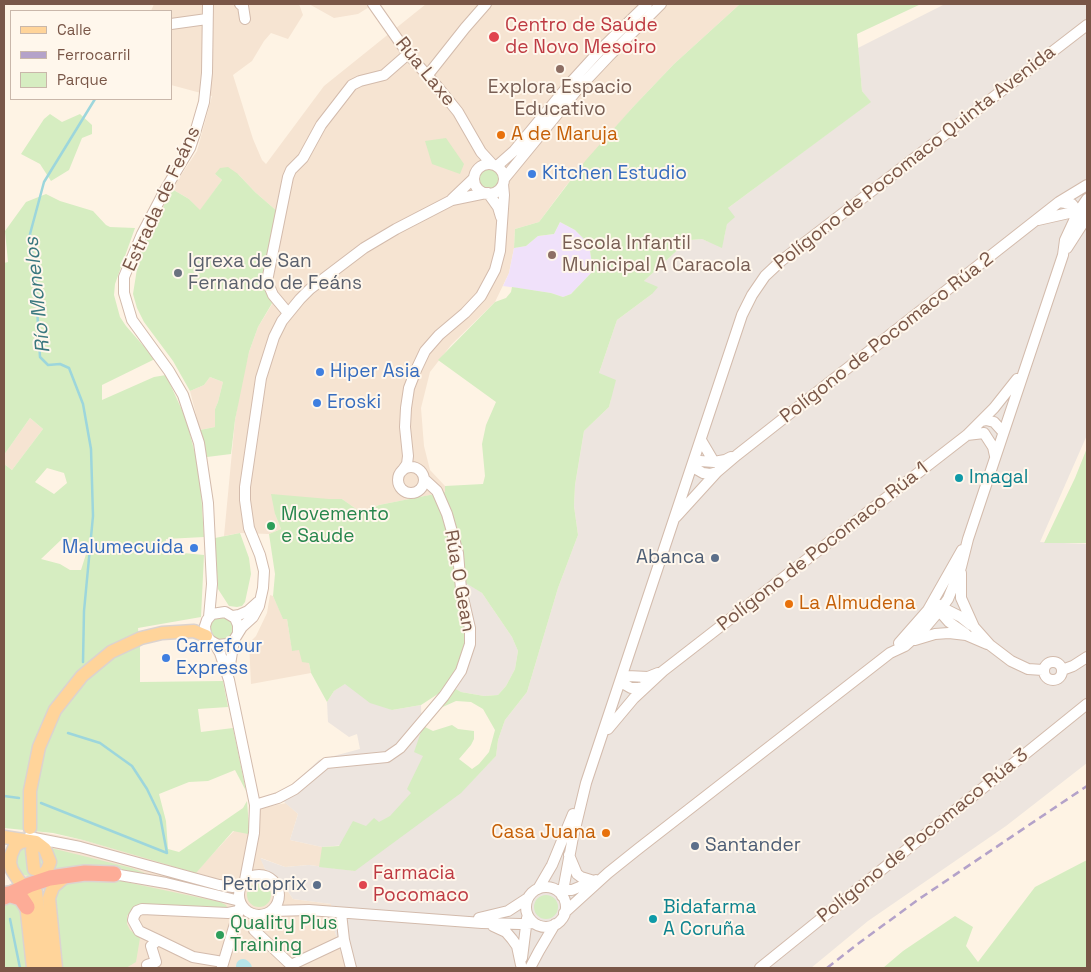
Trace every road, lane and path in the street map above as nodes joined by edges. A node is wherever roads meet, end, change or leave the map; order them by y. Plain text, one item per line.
1 (208, 4) edge
2 (240, 4) edge
3 (373, 4) edge
4 (486, 4) edge
5 (647, 4) edge
6 (661, 4) edge
7 (207, 19) junction
8 (245, 19) dead end
9 (172, 24) edge
10 (1087, 25) edge
11 (404, 58) junction
12 (427, 76) junction
13 (474, 140) junction
14 (494, 165) junction
15 (475, 176) junction
16 (503, 182) junction
17 (1087, 185) edge
18 (487, 193) junction
19 (1087, 199) edge
20 (452, 200) junction
21 (1059, 202) junction
22 (1084, 212) edge
23 (1054, 217) junction
24 (501, 218) junction
25 (1037, 221) junction
26 (1066, 240) junction
27 (1063, 255) junction
28 (288, 312) junction
29 (1023, 372) junction
30 (981, 421) junction
31 (1003, 432) junction
32 (984, 433) junction
33 (967, 435) junction
34 (701, 440) junction
35 (408, 448) junction
36 (995, 457) junction
37 (693, 463) junction
38 (715, 467) junction
39 (418, 470) junction
40 (402, 471) junction
41 (424, 479) junction
42 (674, 518) junction
43 (957, 567) junction
44 (212, 584) junction
45 (260, 600) junction
46 (928, 610) junction
47 (940, 610) junction
48 (229, 614) junction
49 (207, 620) junction
50 (974, 627) junction
51 (194, 631) junction
52 (966, 635) junction
53 (236, 636) junction
54 (210, 639) junction
55 (990, 645) junction
56 (904, 646) junction
57 (890, 653) junction
58 (1087, 657) edge
59 (627, 660) junction
60 (621, 678) junction
61 (229, 680) junction
62 (644, 682) junction
63 (1087, 704) edge
64 (601, 738) junction
65 (586, 783) junction
66 (255, 805) junction
67 (30, 828) dead end
68 (4, 836) edge
69 (30, 845) junction
70 (252, 848) junction
71 (569, 856) junction
72 (37, 873) junction
73 (114, 874) junction
74 (608, 874) junction
75 (262, 875) junction
76 (66, 876) junction
77 (594, 881) junction
78 (244, 883) junction
79 (27, 888) junction
80 (538, 889) junction
81 (560, 892) junction
82 (5, 895) edge
83 (280, 897) junction
84 (528, 898) junction
85 (240, 905) junction
86 (27, 907) junction
87 (309, 910) junction
88 (272, 911) junction
89 (250, 913) junction
90 (341, 913) junction
91 (564, 913) junction
92 (261, 915) junction
93 (458, 920) junction
94 (529, 921) junction
95 (482, 923) junction
96 (555, 924) junction
97 (235, 926) junction
98 (158, 940) junction
99 (344, 940) junction
100 (222, 965) edge
101 (147, 966) dead end
102 (524, 967) edge
103 (33, 968) edge
104 (45, 968) edge
105 (56, 968) edge
106 (351, 968) edge
107 (760, 968) edge

1 - 7 street, Estrada de Feáns
2 - 8 street
3 - 11 street, Rúa Laxe
4 - 12 street
5 - 14 street
6 - 16 street
7 - 9 street
7 - 44 street, Estrada de Feáns
10 - 34 street, Polígono de Pocomaco Quinta Avenida
11 - 12 street, Rúa Laxe
11 - 28 street
12 - 13 street, Rúa Laxe
13 - 14 street, Rúa Laxe
13 - 15 street, Rúa Laxe
14 - 15 street
14 - 16 street
15 - 18 street
15 - 20 street
16 - 18 street
16 - 24 street
17 - 21 street, Polígono de Pocomaco Rúa 2
18 - 20 street
18 - 24 street
19 - 22 street
20 - 28 street
21 - 22 street
21 - 25 street, Polígono de Pocomaco Rúa 2
22 - 23 street, Polígono de Pocomaco Rúa 2
22 - 26 street
22 - 27 street
23 - 25 street, Polígono de Pocomaco Rúa 2
23 - 26 street
24 - 35 street
25 - 38 street, Polígono de Pocomaco Rúa 2
26 - 27 street
27 - 29 street
28 - 45 street
29 - 30 street, Polígono de Pocomaco Rúa 1
29 - 31 street
30 - 31 street
30 - 33 street, Polígono de Pocomaco Rúa 1
31 - 32 street
31 - 36 street
32 - 33 street
32 - 36 street
33 - 62 street, Polígono de Pocomaco Rúa 1
34 - 37 street, Polígono de Pocomaco Quinta Avenida
34 - 38 street
35 - 39 street
35 - 40 street
36 - 43 street
37 - 38 street, Polígono de Pocomaco Rúa 2
37 - 42 street, Polígono de Pocomaco Quinta Avenida
38 - 42 street, Polígono de Pocomaco Rúa 2
39 - 40 street
39 - 41 street
40 - 41 street
41 - 66 street, Rúa O Gean
42 - 59 street, Polígono de Pocomaco Quinta Avenida
43 - 46 street
43 - 47 street
43 - 50 street
44 - 48 street, Estrada de Feáns
44 - 49 street, Estrada de Feáns
45 - 48 street
45 - 53 street
46 - 47 street
46 - 57 street
47 - 50 street
47 - 52 street
47 - 56 street
48 - 49 street
48 - 53 street, Estrada de Feáns
49 - 51 main road
49 - 54 street, Estrada de Feáns
50 - 55 street
51 - 54 main road
51 - 67 main road
52 - 55 street
52 - 56 street
53 - 54 street
53 - 61 street
54 - 61 street
55 - 58 street
56 - 57 street
57 - 74 street
59 - 60 street, Polígono de Pocomaco Quinta Avenida
59 - 62 street
60 - 62 street
60 - 64 street, Polígono de Pocomaco Quinta Avenida
61 - 66 street
62 - 64 street, Polígono de Pocomaco Rúa 1
63 - 107 street, Polígono de Pocomaco Rúa 3
64 - 65 street, Polígono de Pocomaco Quinta Avenida
65 - 71 street, Polígono de Pocomaco Quinta Avenida
65 - 80 street, Polígono de Pocomaco Quinta Avenida
66 - 70 street
68 - 69 main road
68 - 78 street
69 - 72 main road
69 - 79 main road
70 - 75 street
70 - 78 street
71 - 77 street
71 - 81 street, Polígono de Pocomaco Quinta Avenida
72 - 73 street
72 - 79 street
73 - 76 highway
73 - 85 street
74 - 77 street
74 - 91 street
75 - 78 street
75 - 83 street
76 - 79 highway
76 - 105 main road
77 - 81 street
78 - 85 street
79 - 82 highway
79 - 86 main road
79 - 104 main road
80 - 81 street
80 - 84 street
81 - 91 street
82 - 86 highway
83 - 87 street
83 - 88 street
84 - 93 street
84 - 94 street
85 - 89 street
85 - 97 street
85 - 98 street
86 - 103 main road
87 - 88 street
87 - 90 street
88 - 92 street
89 - 92 street
89 - 97 street
90 - 93 street
90 - 99 street
91 - 96 street
92 - 99 street
93 - 95 street
94 - 95 street
94 - 96 street
94 - 102 street
95 - 102 street
96 - 102 street
97 - 100 street
98 - 100 street
98 - 101 street
99 - 106 street

